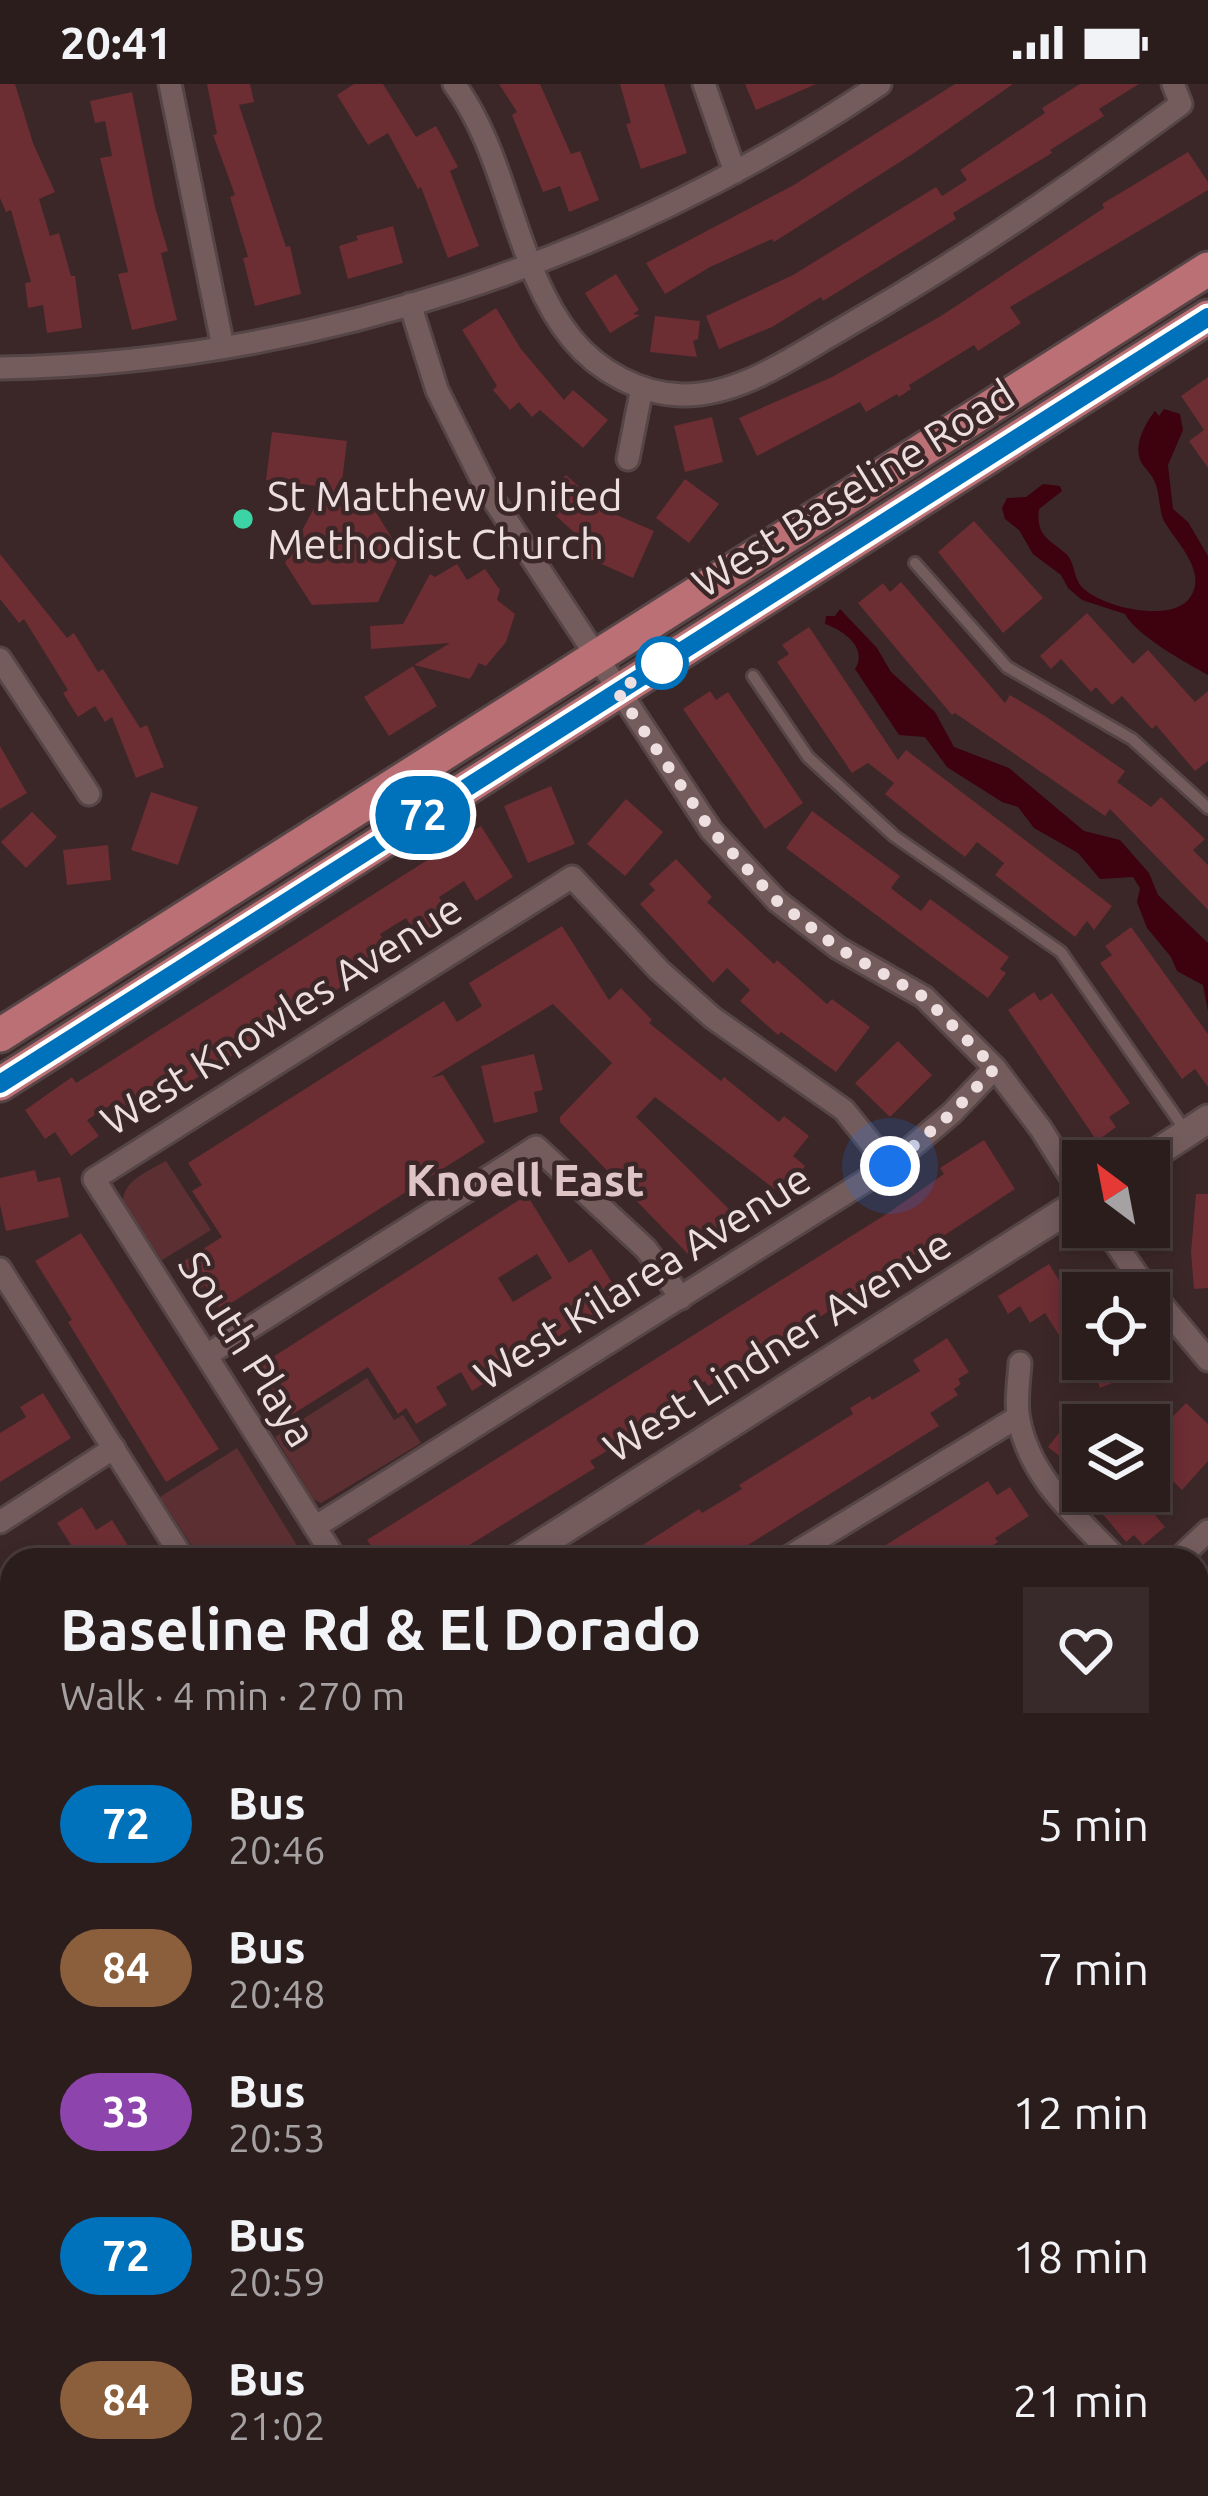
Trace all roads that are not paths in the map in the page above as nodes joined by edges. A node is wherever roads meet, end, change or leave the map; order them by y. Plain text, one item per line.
1 (170, 84) edge
2 (454, 84) edge
3 (704, 84) edge
4 (880, 84) edge
5 (1173, 84) edge
6 (735, 172) junction
7 (533, 264) junction
8 (1208, 269) edge
9 (410, 304) junction
10 (1208, 317) edge
11 (223, 347) junction
12 (0, 368) edge
13 (643, 388) junction
14 (628, 459) dead end
15 (915, 563) dead end
16 (596, 657) junction
17 (0, 659) edge
18 (753, 676) dead end
19 (617, 691) junction
20 (89, 794) dead end
21 (1208, 808) edge
22 (0, 1035) edge
23 (995, 1068) junction
24 (0, 1084) edge
25 (1198, 1126) edge
26 (1170, 1144) edge
27 (1062, 1164) edge
28 (890, 1166) junction
29 (94, 1179) joint
30 (1062, 1211) edge
31 (1119, 1248) edge
32 (0, 1269) edge
33 (681, 1298) junction
34 (207, 1355) junction
35 (1208, 1360) edge
36 (1020, 1363) dead end
37 (1018, 1417) junction
38 (114, 1448) junction
39 (0, 1522) edge
40 (314, 1528) junction
41 (176, 1548) edge
42 (328, 1548) edge
43 (535, 1548) edge
44 (804, 1548) edge
45 (1107, 1548) edge

1 - 11 street
2 - 7 street
3 - 6 street
4 - 6 street
5 - 13 street
6 - 7 street
7 - 9 street
7 - 13 street
8 - 16 main road, West Baseline Road
9 - 11 street
9 - 16 street
10 - 19 main road, West Baseline Road
11 - 12 street
13 - 14 street
15 - 21 lane
16 - 19 street
16 - 22 main road, West Baseline Road
17 - 20 street
18 - 25 lane
19 - 23 street
19 - 24 main road, West Baseline Road
23 - 27 street
23 - 28 street, West Kilarea Avenue
25 - 26 street
28 - 29 street, West Knowles Avenue
28 - 33 street, West Kilarea Avenue
29 - 34 street, South Playa
30 - 43 street, West Lindner Avenue
31 - 35 street
32 - 38 street
33 - 34 street
33 - 40 street, West Kilarea Avenue
34 - 40 street, South Playa
36 - 37 street
37 - 44 street
37 - 45 street
38 - 39 street
38 - 41 street
40 - 42 street, South Playa

